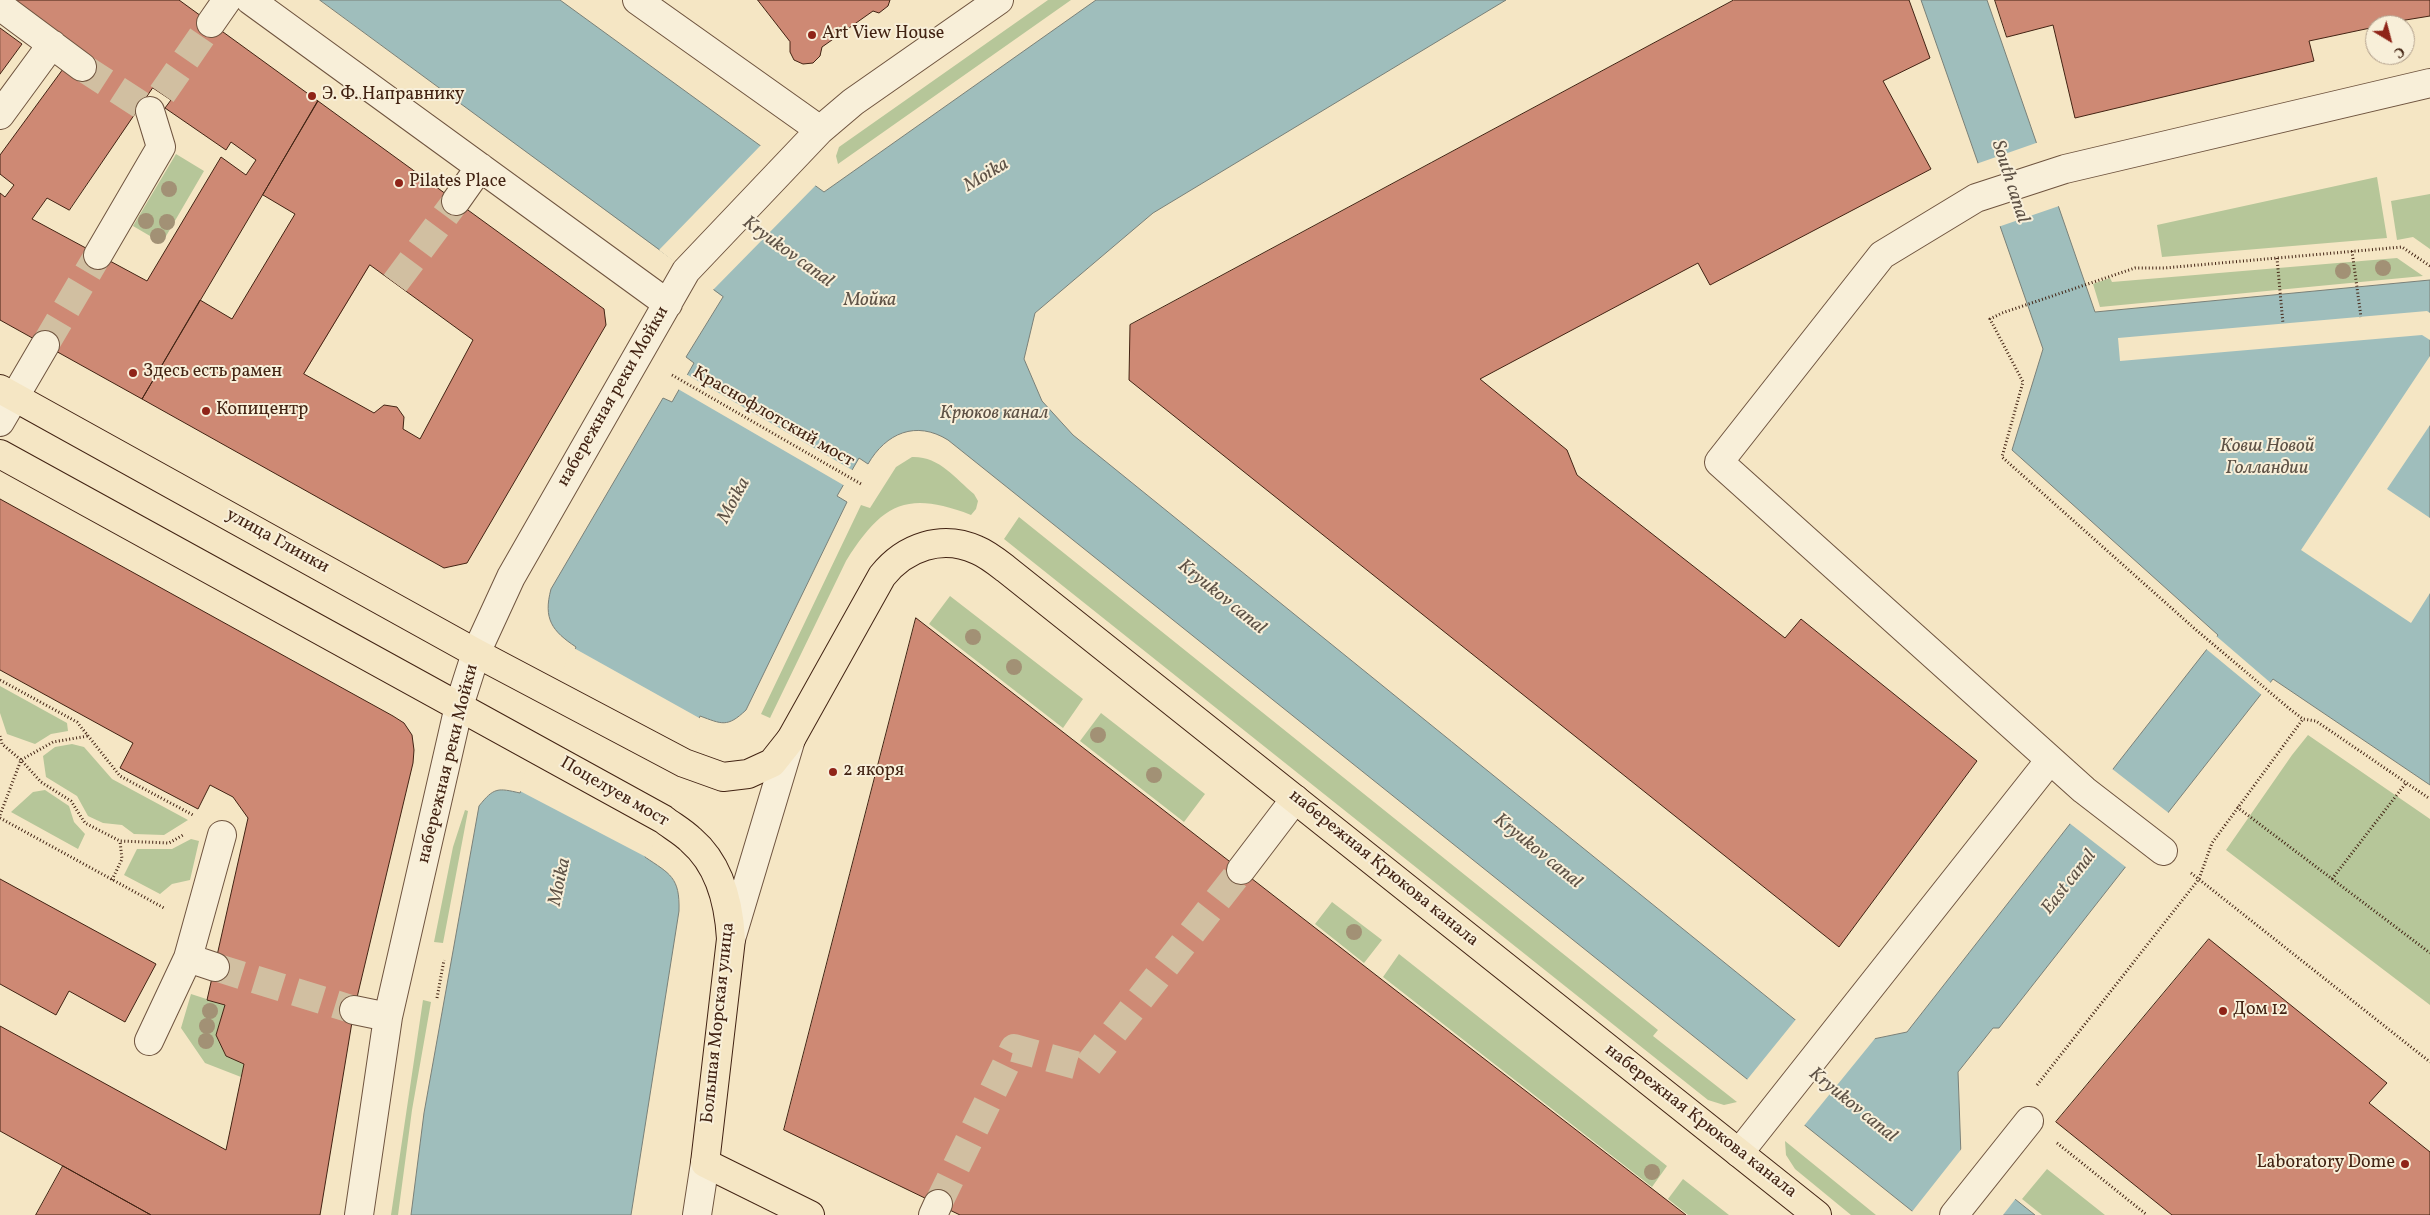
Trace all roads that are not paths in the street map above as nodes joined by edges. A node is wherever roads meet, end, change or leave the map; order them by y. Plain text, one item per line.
1 (227, 0) edge
2 (250, 0) edge
3 (637, 0) edge
4 (999, 0) edge
5 (0, 6) edge
6 (211, 23) tunnel mouth
7 (52, 44) junction
8 (82, 66) tunnel mouth
9 (2430, 83) edge
10 (151, 103) tunnel mouth
11 (0, 115) edge
12 (820, 130) junction
13 (480, 168) junction
14 (456, 201) tunnel mouth
15 (98, 255) tunnel mouth
16 (668, 304) junction
17 (45, 345) tunnel mouth
18 (7, 393) edge
19 (0, 422) edge
20 (0, 454) edge
21 (476, 653) junction
22 (459, 706) junction
23 (791, 740) junction
24 (2050, 760) junction
25 (1295, 799) junction
26 (214, 829) road end
27 (692, 840) joint
28 (2163, 851) road end
29 (1241, 870) tunnel mouth
30 (731, 939) junction
31 (188, 958) junction
32 (214, 967) tunnel mouth
33 (354, 1010) tunnel mouth
34 (388, 1017) junction
35 (149, 1041) dead end
36 (2029, 1121) road end
37 (1739, 1153) junction
38 (704, 1163) junction
39 (360, 1215) edge
40 (696, 1215) edge
41 (810, 1215) edge
42 (1817, 1215) edge
43 (1954, 1215) edge

1 - 6 street
2 - 13 street
3 - 12 street
4 - 12 street
5 - 7 street
7 - 8 street
7 - 11 street
9 - 24 street
10 - 15 street
12 - 16 street, набережная реки Мойки
13 - 14 street
13 - 16 street
16 - 21 street, набережная реки Мойки
17 - 18 street
18 - 19 street
18 - 21 main road, улица Глинки
20 - 22 main road
21 - 22 street, набережная реки Мойки
21 - 23 main road, улица Глинки
22 - 27 main road, Поцелуев мост
22 - 34 street, набережная реки Мойки
23 - 25 main road, набережная Крюкова канала
23 - 30 street
24 - 28 street
24 - 37 street
25 - 29 street
25 - 37 main road, набережная Крюкова канала
26 - 31 street
27 - 30 main road, Большая Морская улица
30 - 38 main road, Большая Морская улица
31 - 32 street
31 - 35 street
33 - 34 street
34 - 39 street, набережная реки Мойки
36 - 43 street
37 - 42 main road, набережная Крюкова канала
38 - 40 street, Большая Морская улица
38 - 41 main road

